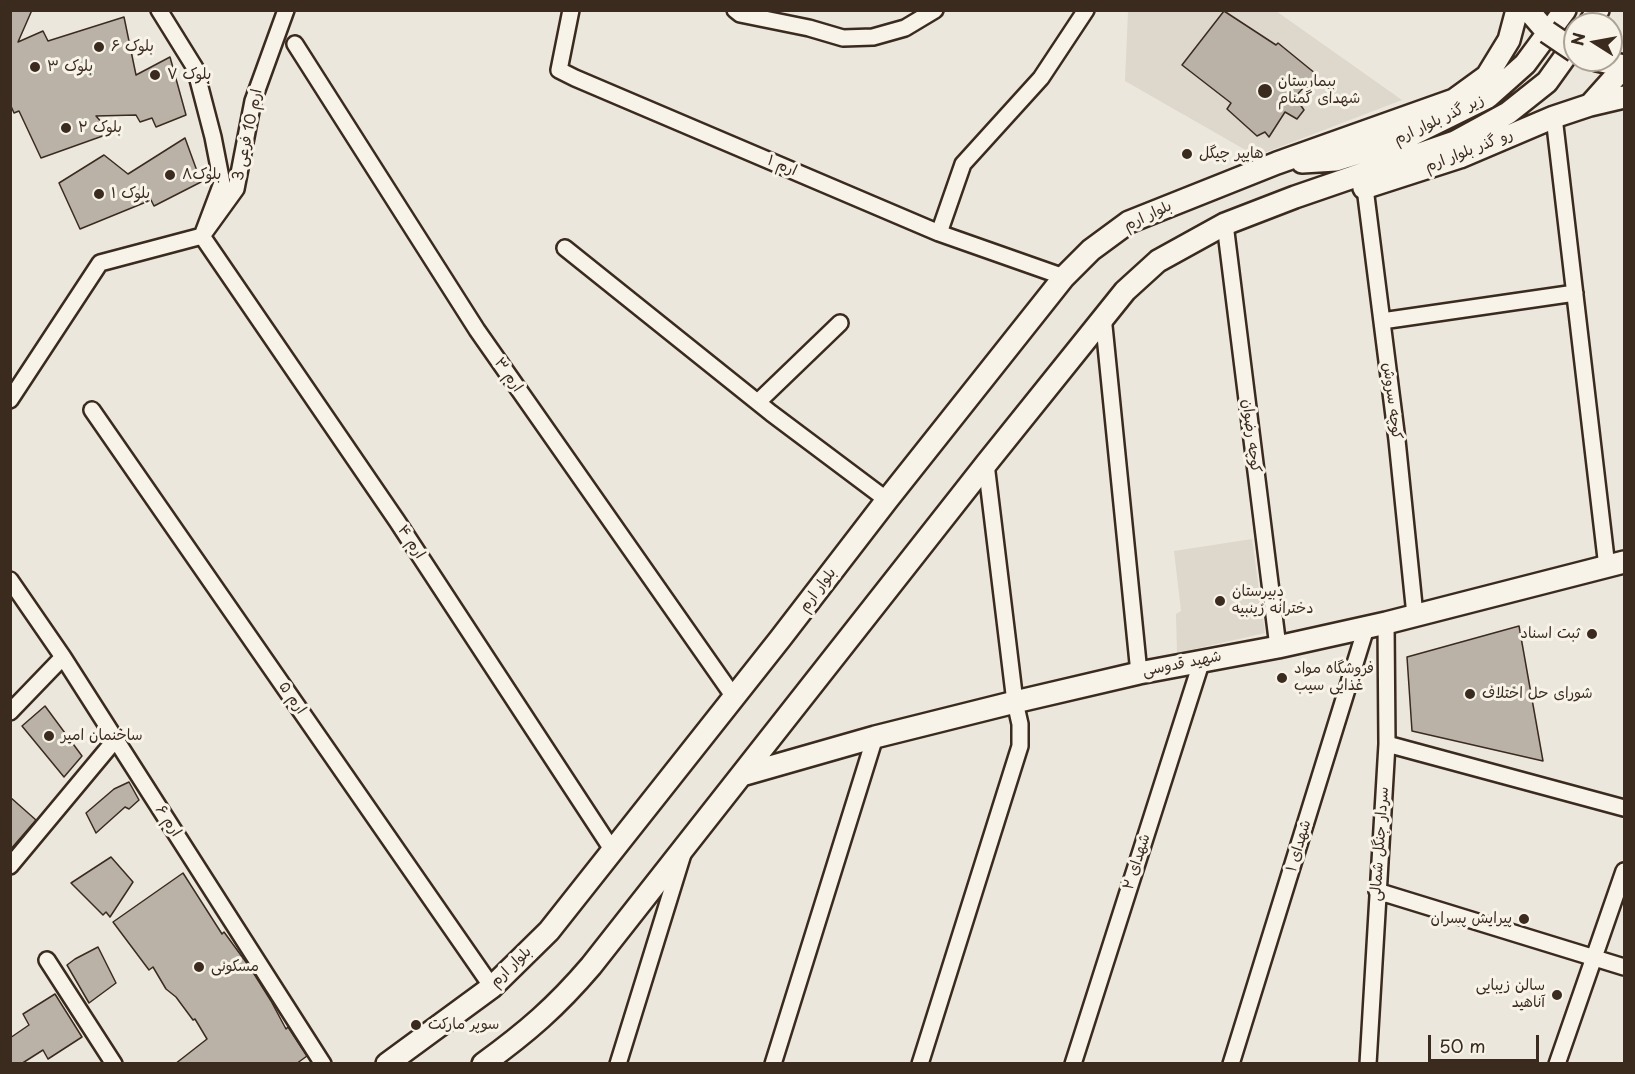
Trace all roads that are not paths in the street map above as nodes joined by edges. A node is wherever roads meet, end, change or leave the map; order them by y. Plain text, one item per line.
1 (159, 10) edge
2 (286, 10) edge
3 (571, 10) edge
4 (735, 10) edge
5 (935, 10) edge
6 (1086, 10) edge
7 (1517, 10) edge
8 (1528, 10) edge
9 (1565, 10) edge
10 (1563, 43) edge
11 (295, 44) dead end
12 (1563, 60) edge
13 (1624, 66) edge
14 (1624, 97) edge
15 (1590, 105) junction
16 (1554, 117) junction
17 (1277, 163) junction
18 (1365, 188) junction
19 (1295, 197) junction
20 (1225, 224) junction
21 (939, 233) junction
22 (202, 236) junction
23 (565, 248) dead end
24 (1064, 277) junction
25 (1575, 293) junction
26 (1103, 316) junction
27 (1382, 321) junction
28 (840, 323) dead end
29 (10, 400) edge
30 (759, 401) junction
31 (92, 410) dead end
32 (986, 464) junction
33 (887, 500) junction
34 (1616, 564) edge
35 (10, 580) edge
36 (1414, 615) junction
37 (1376, 626) junction
38 (1278, 647) junction
39 (63, 657) junction
40 (1202, 660) junction
41 (1139, 672) junction
42 (734, 697) junction
43 (1015, 702) junction
44 (10, 712) edge
45 (875, 737) junction
46 (115, 740) junction
47 (1387, 744) junction
48 (742, 775) junction
49 (1624, 807) edge
50 (685, 847) junction
51 (613, 851) junction
52 (10, 866) edge
53 (1624, 871) edge
54 (1377, 891) junction
55 (1593, 957) junction
56 (48, 960) dead end
57 (1624, 967) edge
58 (492, 987) junction
59 (114, 1064) edge
60 (323, 1064) edge
61 (387, 1064) edge
62 (483, 1064) edge
63 (618, 1064) edge
64 (773, 1064) edge
65 (920, 1064) edge
66 (1073, 1064) edge
67 (1231, 1064) edge
68 (1368, 1064) edge
69 (1557, 1064) edge

1 - 22 street
2 - 22 street, ارم 10 فرعی 3
3 - 21 street, ارم ۱
4 - 5 street
6 - 21 street
7 - 17 main road, بلوار ارم
8 - 10 main road, bridge
9 - 17 main road, زیر گذر بلوار ارم
11 - 42 street, ارم ۳
12 - 19 main road, زیر گذر بلوار ارم
13 - 15 main road, رو گذر بلوار ارم
14 - 15 main road
15 - 16 main road, رو گذر بلوار ارم
16 - 18 main road, رو گذر بلوار ارم
16 - 25 street
17 - 24 main road, بلوار ارم
18 - 19 main road, رو گذر بلوار ارم
18 - 27 street, کوچه سروش
19 - 20 main road
20 - 26 main road
20 - 38 street, کوچه رضوان
21 - 24 street, ارم ۱
22 - 29 street
22 - 51 street, ارم ۴
23 - 30 street
24 - 33 main road, بلوار ارم
25 - 27 street
25 - 34 street
26 - 32 main road
26 - 41 street
27 - 36 street, کوچه سروش
28 - 30 street
30 - 33 street
31 - 58 street, ارم ۵
32 - 43 street
32 - 48 main road
33 - 42 main road, بلوار ارم
34 - 36 main road, شهید قدوسی
35 - 39 street, ارم ۶
36 - 37 main road, شهید قدوسی
37 - 38 main road, شهید قدوسی
37 - 47 street, سردار جنگل شمالی
37 - 67 street, شهدای ۱
38 - 40 main road, شهید قدوسی
39 - 44 street
39 - 46 street, ارم ۶
40 - 41 main road, شهید قدوسی
40 - 66 street, شهدای ۲
41 - 43 main road, شهید قدوسی
42 - 51 main road, بلوار ارم
43 - 45 main road, شهید قدوسی
43 - 65 street
45 - 48 main road, شهید قدوسی
45 - 64 street
46 - 52 street
46 - 60 street, ارم ۶
47 - 49 street
47 - 54 street, سردار جنگل شمالی
48 - 50 main road
50 - 62 main road
50 - 63 street
51 - 58 main road, بلوار ارم
53 - 55 street
54 - 55 street
54 - 68 street, سردار جنگل شمالی
55 - 57 street
55 - 69 street
56 - 59 street
58 - 61 main road, بلوار ارم

